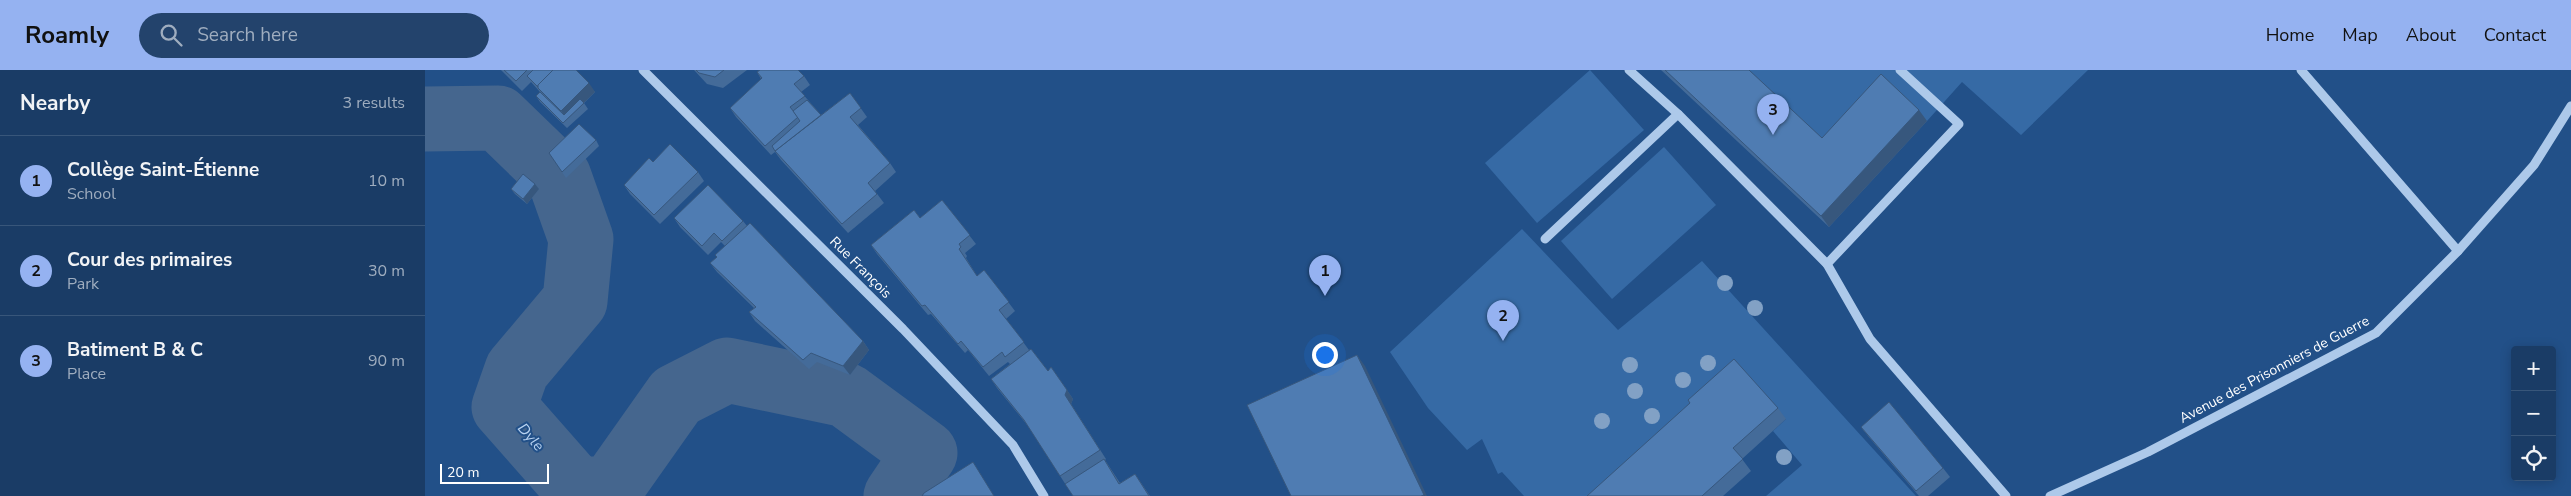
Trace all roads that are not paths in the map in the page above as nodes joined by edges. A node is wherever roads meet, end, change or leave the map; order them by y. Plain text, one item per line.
1 (643, 70) edge
2 (1629, 70) edge
3 (1899, 70) edge
4 (2301, 70) edge
5 (2571, 106) edge
6 (1678, 114) junction
7 (1545, 240) dead end
8 (2458, 251) junction
9 (1827, 264) junction
10 (1044, 496) edge
11 (2006, 496) edge
12 (2050, 496) edge

1 - 10 street, Rue François
2 - 6 street
3 - 9 street
4 - 8 street
5 - 8 street, Avenue des Prisonniers de Guerre
6 - 7 street
6 - 9 street
8 - 12 street, Avenue des Prisonniers de Guerre
9 - 11 street

